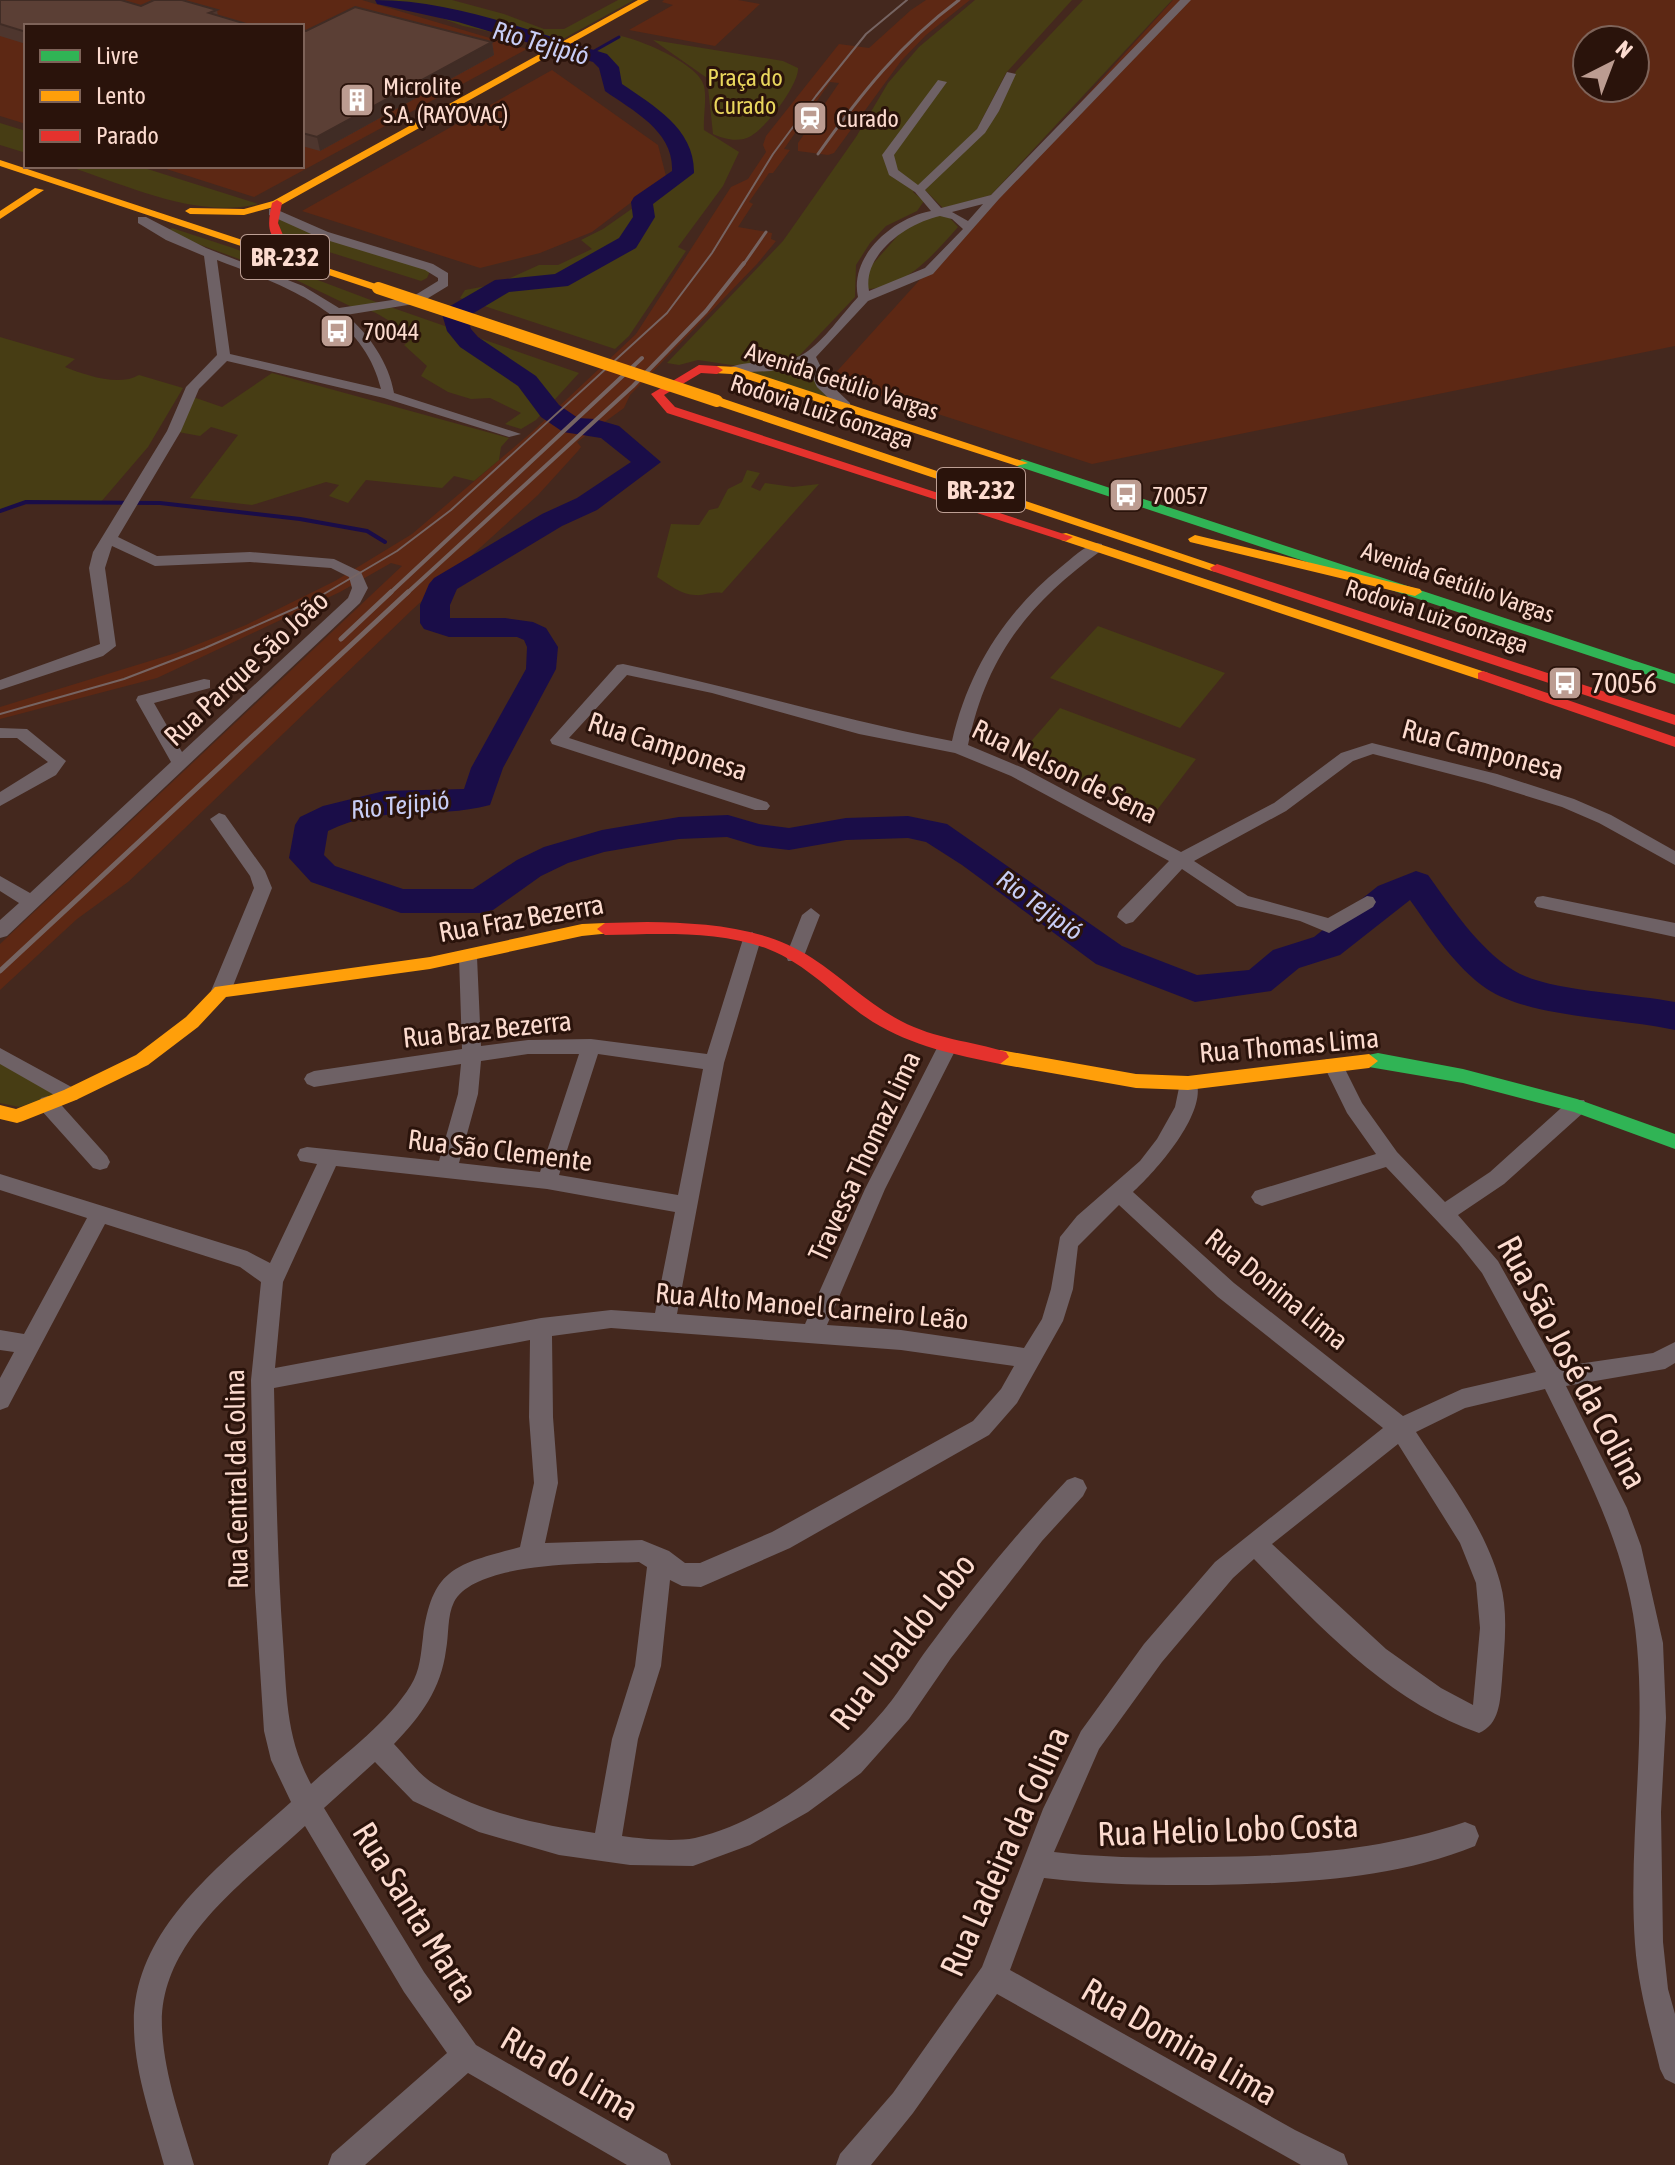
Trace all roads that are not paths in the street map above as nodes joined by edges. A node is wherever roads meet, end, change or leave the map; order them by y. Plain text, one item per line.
1 (645, 0) edge
2 (1186, 0) edge
3 (1011, 74) dead end
4 (942, 82) dead end
5 (0, 149) edge
6 (24, 157) edge
7 (0, 163) edge
8 (57, 168) edge
9 (0, 173) edge
10 (39, 190) junction
11 (919, 190) junction
12 (995, 197) junction
13 (275, 207) junction
14 (938, 212) junction
15 (0, 216) edge
16 (191, 219) junction
17 (142, 220) junction
18 (969, 228) junction
19 (280, 240) junction
20 (210, 254) junction
21 (385, 283) junction
22 (864, 298) junction
23 (340, 312) junction
24 (224, 356) junction
25 (809, 357) junction
26 (732, 370) junction
27 (388, 395) junction
28 (723, 395) junction
29 (845, 406) junction
30 (514, 434) dead end
31 (1149, 526) dead end
32 (110, 539) junction
33 (1097, 547) junction
34 (1246, 578) junction
35 (1415, 592) junction
36 (1366, 636) junction
37 (1675, 679) edge
38 (204, 684) dead end
39 (0, 685) edge
40 (1675, 703) edge
41 (1675, 720) edge
42 (0, 733) edge
43 (558, 740) joint
44 (1675, 742) edge
45 (959, 748) junction
46 (181, 764) junction
47 (0, 800) edge
48 (761, 806) dead end
49 (219, 819) dead end
50 (1675, 859) edge
51 (1181, 860) junction
52 (0, 882) edge
53 (31, 902) junction
54 (1367, 902) dead end
55 (1543, 902) dead end
56 (811, 915) dead end
57 (1126, 917) dead end
58 (1675, 930) edge
59 (0, 931) edge
60 (752, 939) junction
61 (795, 956) junction
62 (468, 957) junction
63 (221, 991) junction
64 (591, 1046) junction
65 (947, 1047) junction
66 (0, 1055) edge
67 (472, 1055) junction
68 (714, 1063) junction
69 (1333, 1064) junction
70 (314, 1079) dead end
71 (1188, 1083) junction
72 (70, 1095) junction
73 (48, 1104) junction
74 (1577, 1106) junction
75 (6, 1118) edge
76 (1675, 1142) edge
77 (307, 1155) dead end
78 (330, 1158) junction
79 (1390, 1158) junction
80 (100, 1162) dead end
81 (447, 1169) junction
82 (547, 1181) junction
83 (0, 1182) edge
84 (1119, 1192) junction
85 (1262, 1197) dead end
86 (686, 1205) junction
87 (1445, 1213) junction
88 (100, 1214) junction
89 (272, 1282) junction
90 (664, 1322) junction
91 (541, 1328) junction
92 (812, 1334) junction
93 (0, 1340) edge
94 (32, 1345) junction
95 (1675, 1352) edge
96 (1031, 1359) junction
97 (1551, 1378) junction
98 (262, 1380) junction
99 (0, 1400) edge
100 (1401, 1428) junction
101 (1075, 1488) dead end
102 (1254, 1543) junction
103 (530, 1555) junction
104 (660, 1559) junction
105 (375, 1743) junction
106 (307, 1805) junction
107 (1465, 1836) dead end
108 (606, 1848) junction
109 (1038, 1863) junction
110 (993, 1976) junction
111 (466, 2055) junction
112 (1675, 2069) edge
113 (179, 2165) edge
114 (343, 2165) edge
115 (656, 2165) edge
116 (851, 2165) edge
117 (1333, 2165) edge

1 - 13 main road
2 - 12 street
3 - 11 street
4 - 11 street
5 - 6 main road
7 - 16 main road, Rodovia Luiz Gonzaga / BR-232
8 - 16 main road, Rodovia Luiz Gonzaga / BR-232
9 - 10 main road
10 - 15 main road
10 - 17 main road
11 - 14 street
12 - 14 street
12 - 18 street
13 - 16 main road
13 - 19 main road
13 - 23 street
14 - 18 street
14 - 22 street
16 - 17 main road
16 - 19 main road, Rodovia Luiz Gonzaga / BR-232
16 - 21 main road, Rodovia Luiz Gonzaga / BR-232
17 - 20 street
18 - 22 street
19 - 21 main road, Rodovia Luiz Gonzaga / BR-232
20 - 23 street
20 - 24 street
21 - 28 main road, Rodovia Luiz Gonzaga / BR-232
22 - 25 street
23 - 27 street
24 - 27 street
24 - 32 street
25 - 26 street
25 - 29 street
26 - 29 main road, Avenida Getúlio Vargas
26 - 33 main road, Avenida Getúlio Vargas
27 - 30 street
28 - 31 main road, Rodovia Luiz Gonzaga / BR-232
28 - 34 main road, Rodovia Luiz Gonzaga / BR-232
29 - 35 main road, Avenida Getúlio Vargas
32 - 39 street
32 - 46 street, Rua Parque São João
33 - 36 main road, Avenida Getúlio Vargas
33 - 45 street
34 - 36 main road
34 - 41 main road, Rodovia Luiz Gonzaga / BR-232
35 - 37 main road, Avenida Getúlio Vargas
35 - 40 main road, Rodovia Luiz Gonzaga
36 - 44 main road, Avenida Getúlio Vargas
38 - 46 street
42 - 47 street
43 - 45 street, Rua Nelson de Sena
43 - 48 street, Rua Camponesa
45 - 51 street, Rua Nelson de Sena
46 - 53 street, Rua Parque São João
49 - 63 street
50 - 51 street, Rua Camponesa
51 - 54 street, Rua Nelson de Sena
51 - 57 street, Rua Camponesa
52 - 53 street
53 - 59 street, Rua Parque São João
55 - 58 street
56 - 61 street
60 - 61 main road, Rua Fraz Bezerra
60 - 62 main road, Rua Fraz Bezerra
60 - 68 street
61 - 65 main road, Rua Fraz Bezerra
62 - 63 main road, Rua Fraz Bezerra
62 - 67 street
63 - 72 main road
64 - 67 street, Rua Braz Bezerra
64 - 68 street, Rua Braz Bezerra
64 - 82 street
65 - 71 main road, Rua Thomas Lima
65 - 92 street, Travessa Thomaz Lima
66 - 72 street
67 - 70 street, Rua Braz Bezerra
67 - 81 street
68 - 86 street
69 - 71 main road, Rua Thomas Lima
69 - 74 main road, Rua Thomas Lima
69 - 79 street, Rua São José da Colina
71 - 84 street
72 - 73 main road
73 - 75 main road
73 - 80 street
74 - 76 main road, Rua Thomas Lima
74 - 87 street
77 - 78 street, Rua São Clemente
78 - 81 street, Rua São Clemente
78 - 89 street, Rua Central da Colina
79 - 85 street
79 - 87 street, Rua São José da Colina
81 - 82 street, Rua São Clemente
82 - 86 street, Rua São Clemente
83 - 88 street
84 - 96 street
84 - 100 street, Rua Donina Lima
86 - 90 street
87 - 97 street, Rua São José da Colina
88 - 89 street
88 - 94 street
89 - 98 street, Rua Central da Colina
90 - 91 street, Rua Alto Manoel Carneiro Leão
90 - 92 street, Rua Alto Manoel Carneiro Leão
91 - 98 street, Rua Alto Manoel Carneiro Leão
91 - 103 street
92 - 96 street, Rua Alto Manoel Carneiro Leão
93 - 94 street
94 - 99 street
95 - 97 street, Rua Ladeira da Colina
96 - 104 street
97 - 100 street, Rua Ladeira da Colina
97 - 112 street, Rua São José da Colina
98 - 106 street, Rua Central da Colina
100 - 102 street, Rua Ladeira da Colina
100 - 102 street
101 - 108 street, Rua Ubaldo Lobo
102 - 109 street, Rua Ladeira da Colina
103 - 104 street
103 - 105 street
104 - 108 street
105 - 106 street
105 - 108 street, Rua Ubaldo Lobo
106 - 111 street, Rua Santa Marta
106 - 113 street
107 - 109 street, Rua Helio Lobo Costa
109 - 110 street, Rua Ladeira da Colina
110 - 116 street, Rua Ladeira da Colina
110 - 117 street, Rua Domina Lima
111 - 114 street, Rua do Lima
111 - 115 street, Rua do Lima

